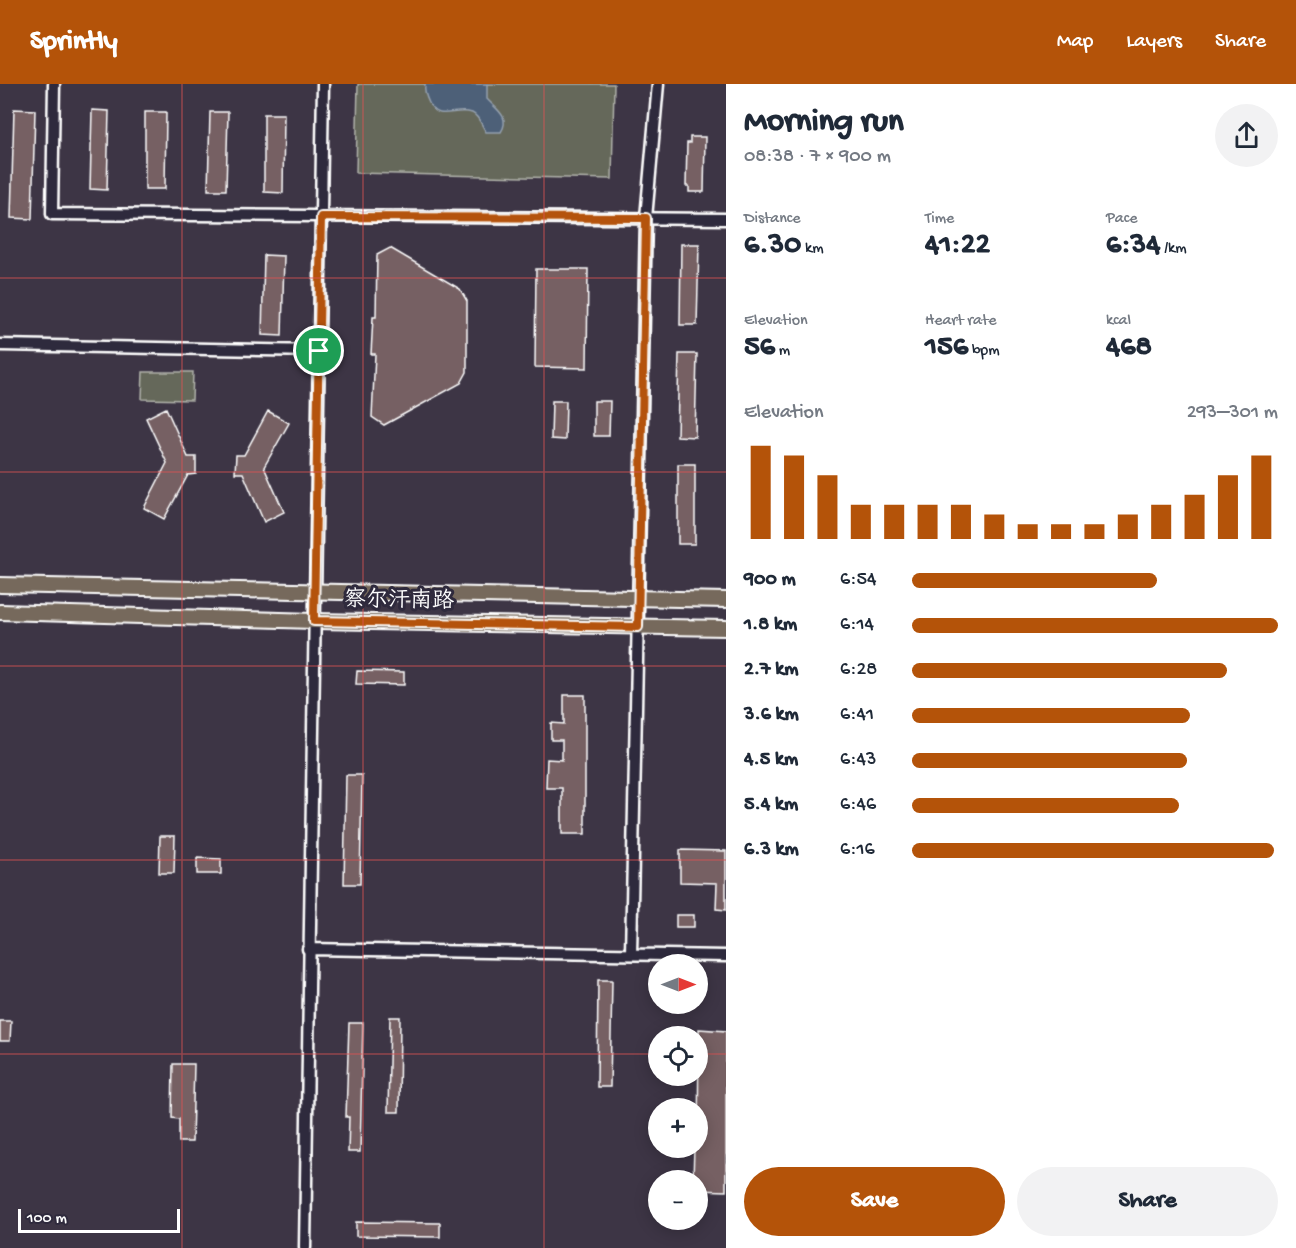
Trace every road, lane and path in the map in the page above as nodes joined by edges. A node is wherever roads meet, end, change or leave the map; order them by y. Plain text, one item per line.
1 (54, 84) edge
2 (323, 84) edge
3 (658, 84) edge
4 (321, 217) junction
5 (646, 218) junction
6 (726, 219) edge
7 (0, 345) edge
8 (319, 351) junction
9 (0, 585) edge
10 (315, 592) junction
11 (638, 598) junction
12 (726, 600) edge
13 (0, 612) edge
14 (314, 621) junction
15 (638, 627) junction
16 (726, 628) edge
17 (308, 949) junction
18 (631, 954) junction
19 (726, 956) edge
20 (305, 1248) edge

1 - 4 street
2 - 4 street
3 - 5 street
4 - 5 street
4 - 8 street
5 - 6 street
5 - 11 street
7 - 8 street
8 - 10 street
9 - 10 main road, 察尔汗南路
10 - 11 main road, 察尔汗南路
10 - 14 street
11 - 12 main road, 察尔汗南路
11 - 15 street
13 - 14 main road, 察尔汗南路
14 - 15 main road, 察尔汗南路
14 - 17 street
15 - 16 main road, 察尔汗南路
15 - 18 street
17 - 18 street
17 - 20 street
18 - 19 street

